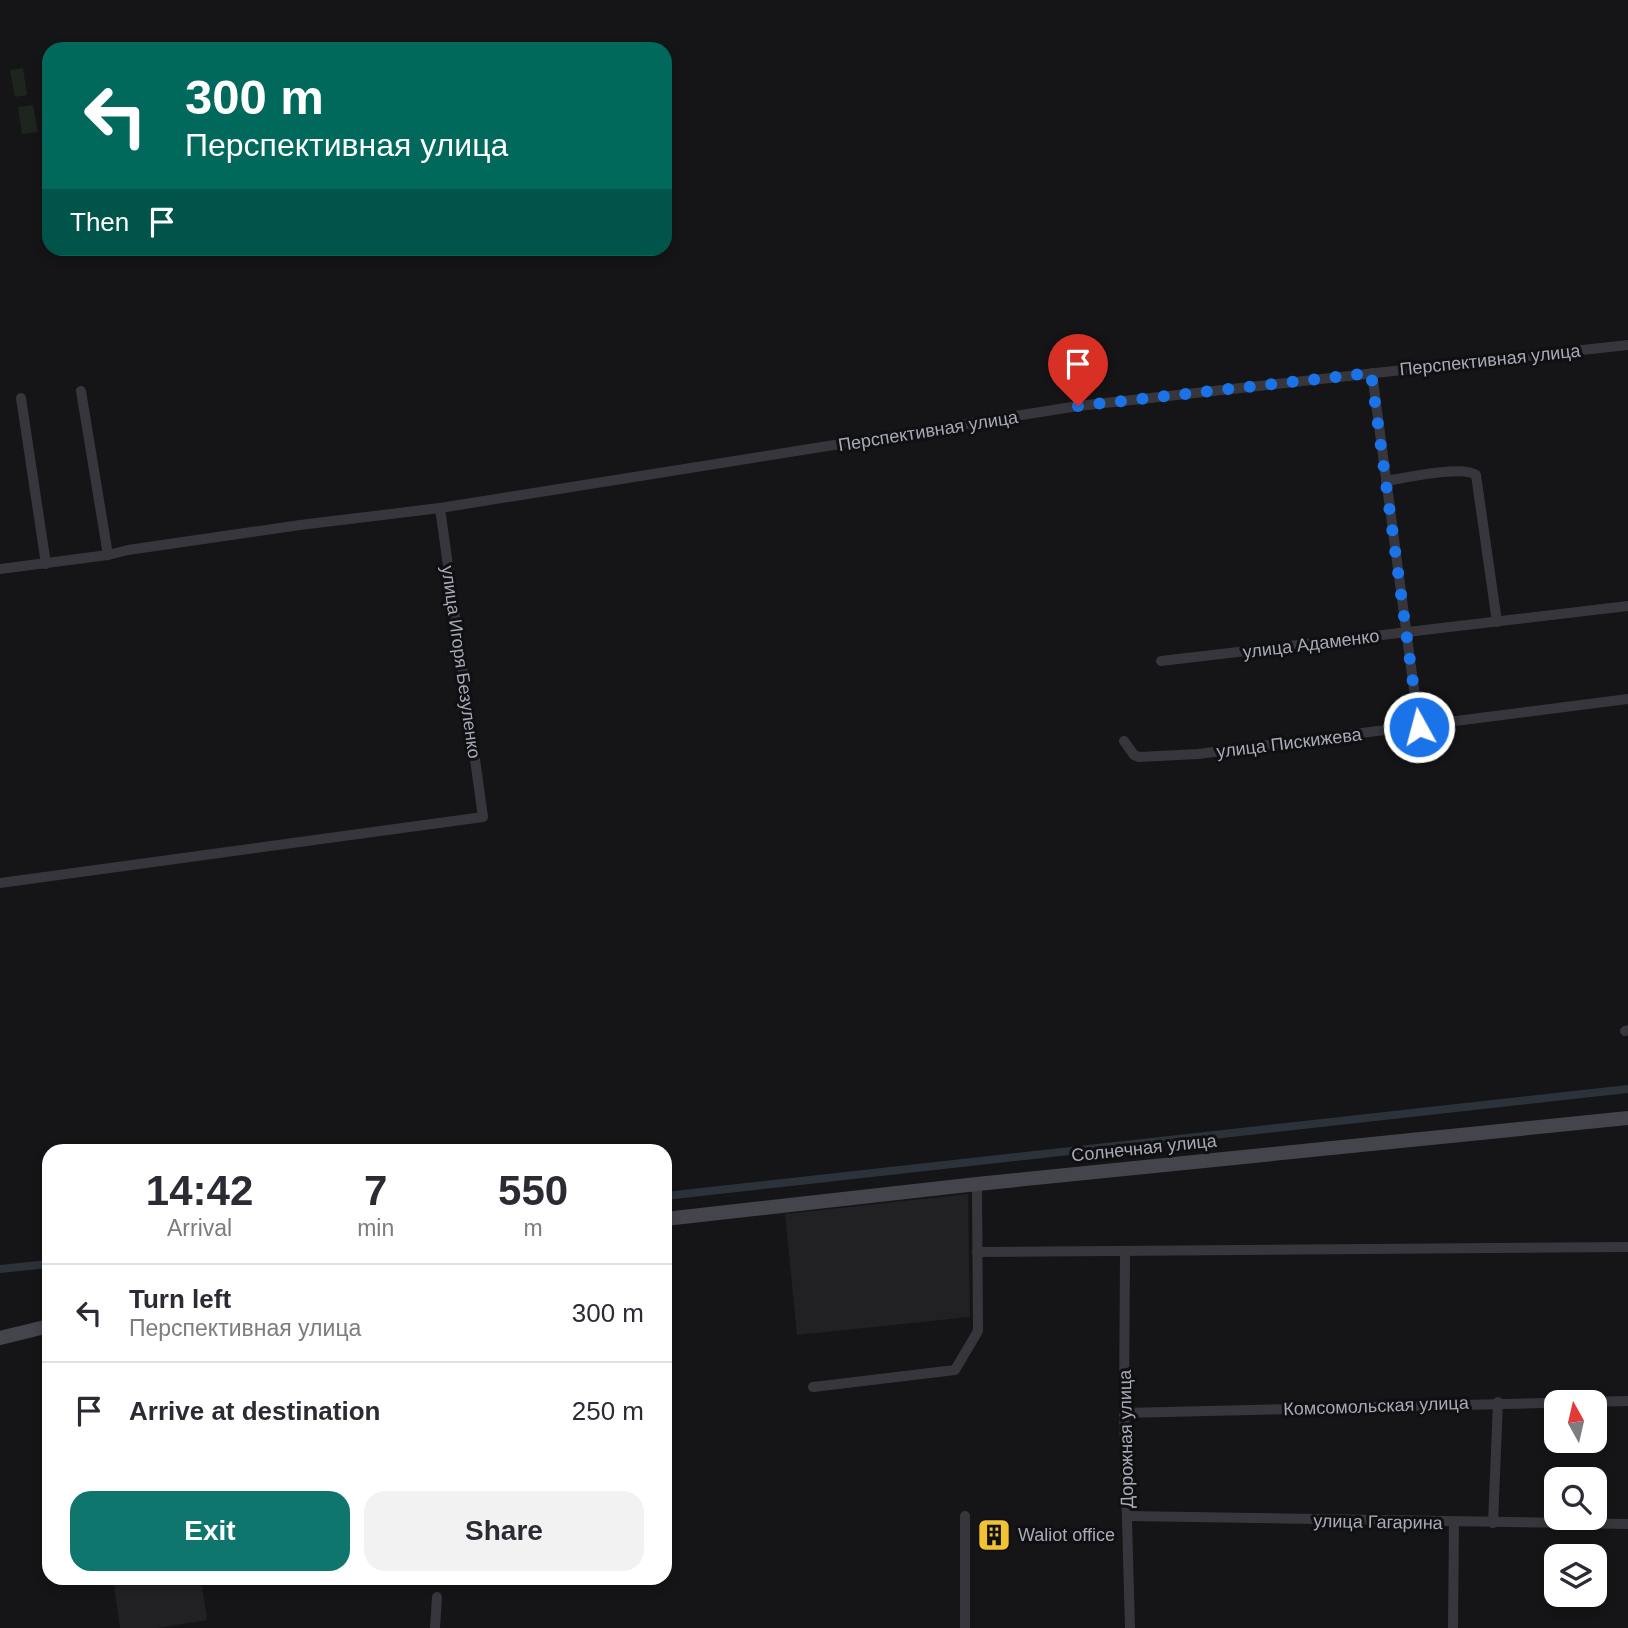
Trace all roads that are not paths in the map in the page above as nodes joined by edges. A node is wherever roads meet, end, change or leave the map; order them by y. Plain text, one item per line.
1 (1628, 345) edge
2 (1371, 373) junction
3 (81, 391) dead end
4 (21, 398) dead end
5 (1387, 481) junction
6 (440, 508) junction
7 (108, 555) junction
8 (46, 564) junction
9 (0, 569) edge
10 (1628, 606) edge
11 (1497, 622) junction
12 (1407, 633) junction
13 (1161, 661) dead end
14 (1628, 699) edge
15 (1419, 727) junction
16 (1124, 741) dead end
17 (0, 883) edge
18 (1628, 1118) edge
19 (977, 1184) junction
20 (672, 1218) edge
21 (1628, 1247) edge
22 (1125, 1251) junction
23 (977, 1252) junction
24 (42, 1328) edge
25 (0, 1338) edge
26 (813, 1387) dead end
27 (1628, 1401) edge
28 (1498, 1402) junction
29 (1124, 1413) junction
30 (965, 1516) dead end
31 (1128, 1516) junction
32 (1454, 1523) junction
33 (1493, 1523) junction
34 (1628, 1524) edge
35 (438, 1597) dead end
36 (435, 1628) edge
37 (965, 1628) edge
38 (1130, 1628) edge
39 (1453, 1628) edge

1 - 2 street, Перспективная улица
2 - 5 street
2 - 6 street, Перспективная улица
3 - 7 street
4 - 8 street
5 - 11 street
5 - 12 street
6 - 7 street, Перспективная улица
6 - 17 street, улица Игоря Безуленко
7 - 8 street, Перспективная улица
8 - 9 street, Перспективная улица
10 - 11 street, улица Адаменко
11 - 12 street, улица Адаменко
12 - 13 street, улица Адаменко
12 - 15 street
14 - 15 street, улица Пискижева
15 - 16 street, улица Пискижева
18 - 19 main road, Солнечная улица
19 - 20 main road, Солнечная улица
19 - 23 street
21 - 22 street
22 - 23 street
22 - 29 street, Дорожная улица
23 - 26 street
24 - 25 main road
27 - 28 street, Комсомольская улица
28 - 29 street, Комсомольская улица
28 - 33 street
29 - 31 street, Дорожная улица
30 - 37 street
31 - 32 street, улица Гагарина
31 - 38 street, Дорожная улица
32 - 33 street, улица Гагарина
32 - 39 street
33 - 34 street, улица Гагарина
35 - 36 street

